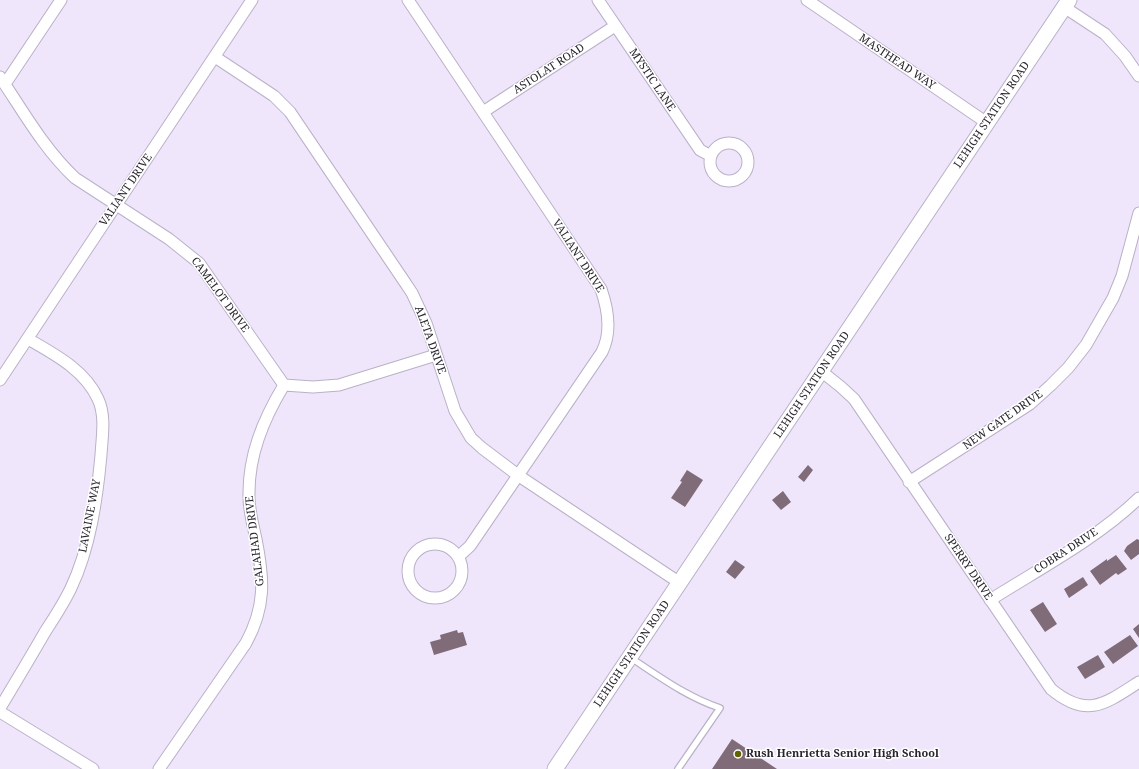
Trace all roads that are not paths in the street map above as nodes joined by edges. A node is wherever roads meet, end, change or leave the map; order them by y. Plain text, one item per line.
1 (61, 0) edge
2 (252, 0) edge
3 (408, 0) edge
4 (598, 0) edge
5 (807, 0) edge
6 (1066, 3) edge
7 (615, 26) junction
8 (215, 57) junction
9 (1139, 76) edge
10 (2, 80) edge
11 (483, 112) junction
12 (987, 122) junction
13 (711, 156) dead end
14 (116, 204) junction
15 (1139, 213) edge
16 (28, 339) junction
17 (436, 355) junction
18 (821, 371) junction
19 (0, 380) edge
20 (284, 385) junction
21 (519, 476) junction
22 (909, 482) junction
23 (1139, 498) edge
24 (458, 557) junction
25 (680, 583) junction
26 (990, 600) junction
27 (630, 658) junction
28 (1139, 682) edge
29 (0, 708) edge
30 (0, 712) edge
31 (93, 769) edge
32 (159, 769) edge
33 (555, 769) edge
34 (678, 769) edge

1 - 10 street
2 - 8 street, VALIANT DRIVE
3 - 11 street, VALIANT DRIVE
4 - 7 street, MYSTIC LANE
5 - 12 street, MASTHEAD WAY
6 - 9 street
6 - 12 main road, LEHIGH STATION ROAD
7 - 11 street, ASTOLAT ROAD
7 - 13 street, MYSTIC LANE
8 - 14 street, VALIANT DRIVE
8 - 17 street, ALETA DRIVE
10 - 14 street, CAMELOT DRIVE
11 - 21 street, VALIANT DRIVE
12 - 18 main road, LEHIGH STATION ROAD
14 - 16 street, VALIANT DRIVE
14 - 20 street, CAMELOT DRIVE
15 - 22 street, NEW GATE DRIVE
16 - 19 street, VALIANT DRIVE
16 - 29 street, LAVAINE WAY
17 - 20 street
17 - 21 street, ALETA DRIVE
18 - 22 street, SPERRY DRIVE
18 - 25 main road, LEHIGH STATION ROAD
20 - 32 street, GALAHAD DRIVE
21 - 24 street, VALIANT DRIVE
21 - 25 street, ALETA DRIVE
22 - 26 street, SPERRY DRIVE
23 - 26 street, COBRA DRIVE
24 - 24 street
25 - 27 main road, LEHIGH STATION ROAD
26 - 28 street, SPERRY DRIVE
27 - 33 main road, LEHIGH STATION ROAD
27 - 34 lane
30 - 31 street

